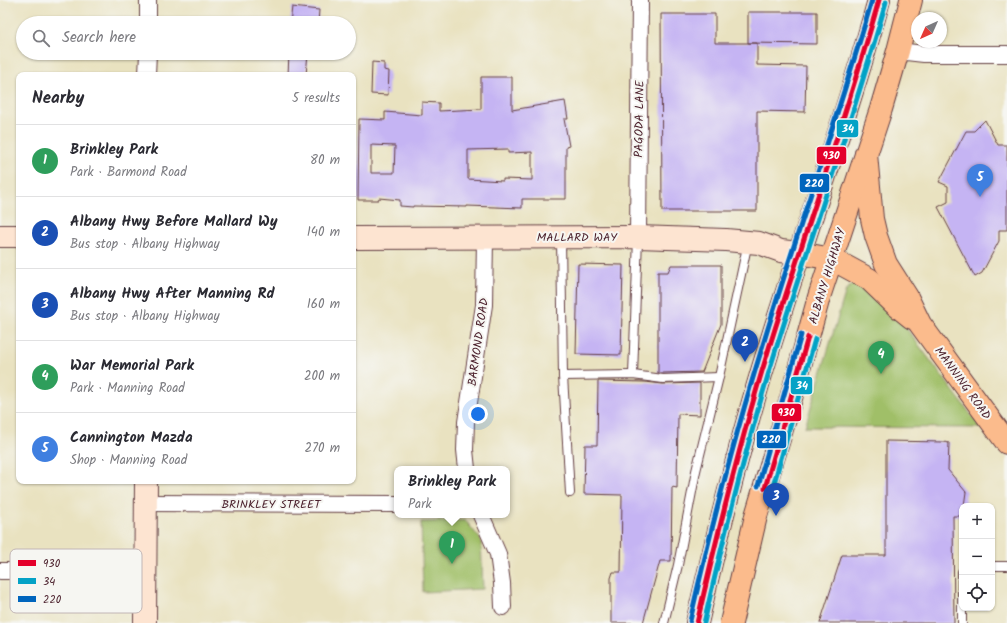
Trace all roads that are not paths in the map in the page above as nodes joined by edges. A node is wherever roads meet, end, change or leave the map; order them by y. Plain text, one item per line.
1 (148, 0) edge
2 (640, 0) edge
3 (879, 0) edge
4 (911, 0) edge
5 (148, 16) edge
6 (898, 52) junction
7 (1007, 54) edge
8 (148, 60) edge
9 (147, 72) edge
10 (866, 154) junction
11 (0, 236) edge
12 (16, 236) edge
13 (561, 237) junction
14 (638, 237) junction
15 (356, 238) edge
16 (486, 238) junction
17 (754, 242) junction
18 (799, 253) junction
19 (832, 258) junction
20 (920, 324) junction
21 (633, 375) junction
22 (563, 376) junction
23 (719, 377) junction
24 (1007, 442) edge
25 (467, 466) edge
26 (146, 484) edge
27 (570, 493) dead end
28 (146, 503) junction
29 (394, 504) edge
30 (481, 518) edge
31 (995, 566) edge
32 (1007, 566) edge
33 (0, 570) edge
34 (10, 570) edge
35 (142, 571) edge
36 (146, 571) junction
37 (962, 575) edge
38 (503, 607) dead end
39 (145, 623) edge
40 (664, 623) edge
41 (698, 623) edge
42 (731, 623) edge
43 (962, 623) edge

1 - 5 street
2 - 14 street, PAGODA LANE
3 - 18 main road
4 - 6 main road, ALBANY HIGHWAY
6 - 7 street
6 - 10 main road, ALBANY HIGHWAY
8 - 9 street
10 - 19 main road, ALBANY HIGHWAY
10 - 20 main road, MANNING ROAD
11 - 12 street
13 - 14 street, MALLARD WAY
13 - 16 street, MALLARD WAY
13 - 22 lane
14 - 17 street, MALLARD WAY
14 - 21 lane
15 - 16 street, MALLARD WAY
16 - 25 street, BARMOND ROAD
17 - 18 street, MALLARD WAY
17 - 23 lane
18 - 19 main road, MANNING ROAD
18 - 41 main road
19 - 20 main road, MANNING ROAD
19 - 42 main road, ALBANY HIGHWAY
20 - 24 main road, MANNING ROAD
21 - 22 lane
21 - 23 lane
22 - 27 lane
23 - 40 lane
26 - 28 street
28 - 29 street, BRINKLEY STREET
28 - 36 street
30 - 38 street
31 - 32 lane
33 - 34 street
35 - 36 street
36 - 39 street
37 - 43 lane

